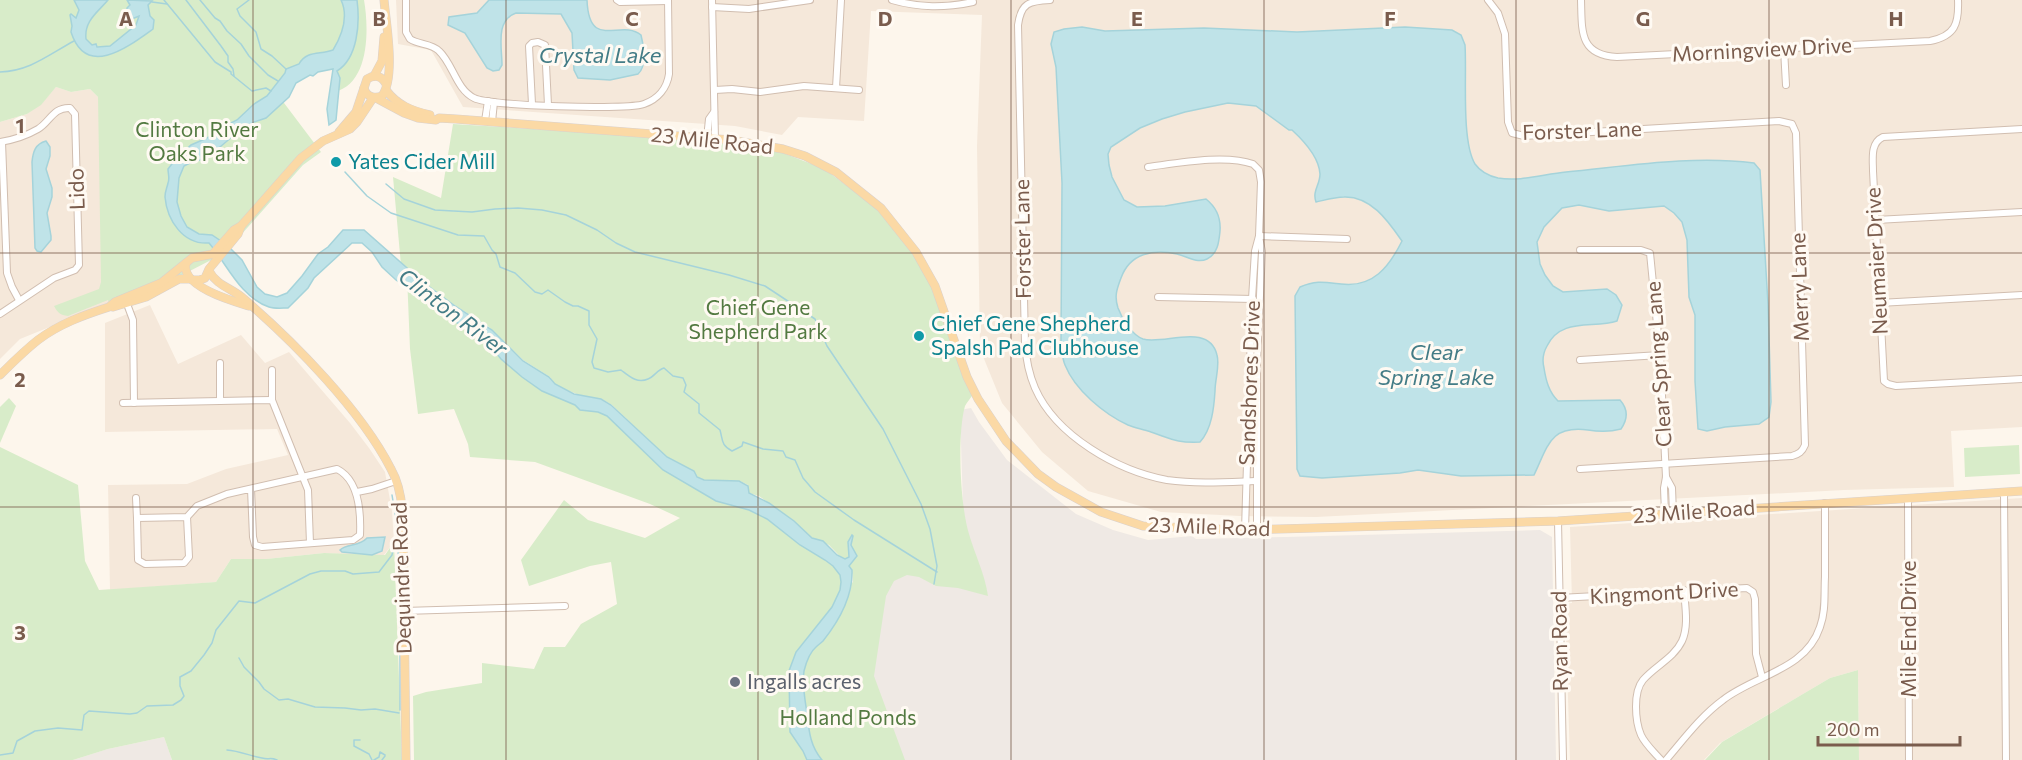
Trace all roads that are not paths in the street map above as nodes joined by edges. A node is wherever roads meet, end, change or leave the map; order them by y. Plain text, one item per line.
1 (384, 0) edge
2 (406, 0) edge
3 (617, 0) edge
4 (810, 0) edge
5 (841, 0) edge
6 (892, 0) edge
7 (1050, 0) edge
8 (1488, 0) edge
9 (1581, 0) edge
10 (1958, 0) edge
11 (668, 1) edge
12 (973, 2) dead end
13 (712, 3) edge
14 (386, 23) junction
15 (1784, 49) junction
16 (374, 76) junction
17 (1786, 85) dead end
18 (386, 87) junction
19 (364, 88) junction
20 (836, 88) junction
21 (716, 90) junction
22 (860, 90) dead end
23 (375, 98) junction
24 (491, 101) junction
25 (532, 104) junction
26 (548, 105) junction
27 (439, 118) junction
28 (489, 122) junction
29 (1792, 124) joint
30 (2022, 129) edge
31 (338, 133) junction
32 (711, 138) junction
33 (1, 142) edge
34 (1148, 167) dead end
35 (2022, 212) edge
36 (1876, 219) junction
37 (1259, 236) junction
38 (1347, 239) dead end
39 (1580, 250) dead end
40 (200, 257) junction
41 (216, 257) junction
42 (186, 263) junction
43 (209, 270) junction
44 (191, 279) junction
45 (2022, 295) edge
46 (1158, 297) dead end
47 (1256, 299) junction
48 (20, 300) junction
49 (1879, 303) junction
50 (127, 304) junction
51 (251, 306) junction
52 (109, 307) junction
53 (0, 314) edge
54 (1660, 355) junction
55 (1254, 359) junction
56 (1580, 360) dead end
57 (220, 363) dead end
58 (272, 370) dead end
59 (1, 371) edge
60 (2022, 379) edge
61 (272, 400) junction
62 (220, 401) junction
63 (123, 403) dead end
64 (134, 403) junction
65 (1257, 418) junction
66 (1249, 419) junction
67 (1666, 464) junction
68 (1580, 469) dead end
69 (303, 477) junction
70 (396, 481) junction
71 (1255, 481) junction
72 (1247, 482) junction
73 (251, 489) junction
74 (2022, 491) edge
75 (357, 492) junction
76 (2004, 492) junction
77 (136, 498) dead end
78 (1908, 498) junction
79 (1825, 503) junction
80 (1669, 513) junction
81 (187, 516) junction
82 (137, 518) junction
83 (1558, 522) junction
84 (1245, 530) junction
85 (1257, 530) junction
86 (310, 543) junction
87 (1684, 590) junction
88 (1559, 598) junction
89 (565, 606) dead end
90 (404, 611) junction
91 (1762, 677) junction
92 (406, 760) edge
93 (1563, 760) edge
94 (1661, 760) edge
95 (1666, 760) edge
96 (1909, 760) edge
97 (2006, 760) edge

1 - 14 main road
2 - 24 street
3 - 11 street
4 - 13 street
5 - 20 street
6 - 12 street
7 - 72 street, Forster Lane
8 - 29 street, Forster Lane
9 - 15 street, Morningview Drive
10 - 15 street, Morningview Drive
11 - 26 street
13 - 21 street
14 - 16 main road
14 - 18 main road
15 - 17 street
16 - 18 main road
16 - 19 main road
18 - 23 main road
18 - 27 main road, 23 Mile Road
19 - 23 main road
19 - 31 main road
20 - 21 street
20 - 22 street
21 - 32 street
23 - 27 main road, 23 Mile Road
23 - 31 main road
24 - 25 street
24 - 28 street
25 - 26 street
25 - 26 street
27 - 28 main road, 23 Mile Road
28 - 32 main road, 23 Mile Road
29 - 67 street, Merry Lane
30 - 36 street, Neumaier Drive
31 - 41 main road
32 - 84 main road, 23 Mile Road
33 - 48 street
33 - 48 street, Lido
34 - 37 street, Sandshores Drive
35 - 36 street
36 - 49 street, Neumaier Drive
37 - 38 street
37 - 47 street, Sandshores Drive
39 - 54 street, Clear Spring Lane
40 - 41 main road
40 - 42 main road
40 - 43 main road
41 - 43 main road
42 - 44 main road
42 - 52 main road
43 - 44 main road
43 - 51 main road, Dequindre Road
44 - 50 main road
44 - 51 main road, Dequindre Road
45 - 49 street
46 - 47 street
47 - 55 street, Sandshores Drive
48 - 53 street
49 - 60 street, Neumaier Drive
50 - 52 main road
50 - 64 street
51 - 70 main road, Dequindre Road
52 - 59 main road
54 - 56 street
54 - 67 street, Clear Spring Lane
55 - 65 street, Sandshores Drive
55 - 66 street, Sandshores Drive
57 - 62 street
58 - 61 street
61 - 62 street
61 - 69 street
62 - 64 street
63 - 64 street
65 - 66 street
65 - 71 street, Sandshores Drive
66 - 72 street, Sandshores Drive
67 - 68 street
67 - 80 street, Clear Spring Lane
69 - 73 street
69 - 75 street
69 - 86 street
70 - 75 street
70 - 90 main road, Dequindre Road
71 - 72 street, Forster Lane
71 - 85 street, Sandshores Drive
72 - 84 street, Sandshores Drive
73 - 81 street
73 - 86 street
74 - 76 main road, 23 Mile Road
75 - 86 street
76 - 78 main road, 23 Mile Road
76 - 97 street
77 - 82 street
78 - 79 main road, 23 Mile Road
78 - 96 street, Mile End Drive
79 - 80 main road, 23 Mile Road
79 - 91 street
80 - 83 main road, 23 Mile Road
81 - 82 street
81 - 82 street
83 - 85 main road, 23 Mile Road
83 - 88 street, Ryan Road
84 - 85 main road, 23 Mile Road
87 - 88 street, Kingmont Drive
87 - 91 street, Kingmont Drive
87 - 94 street
88 - 93 street, Ryan Road
89 - 90 street
90 - 92 main road, Dequindre Road
91 - 95 street

